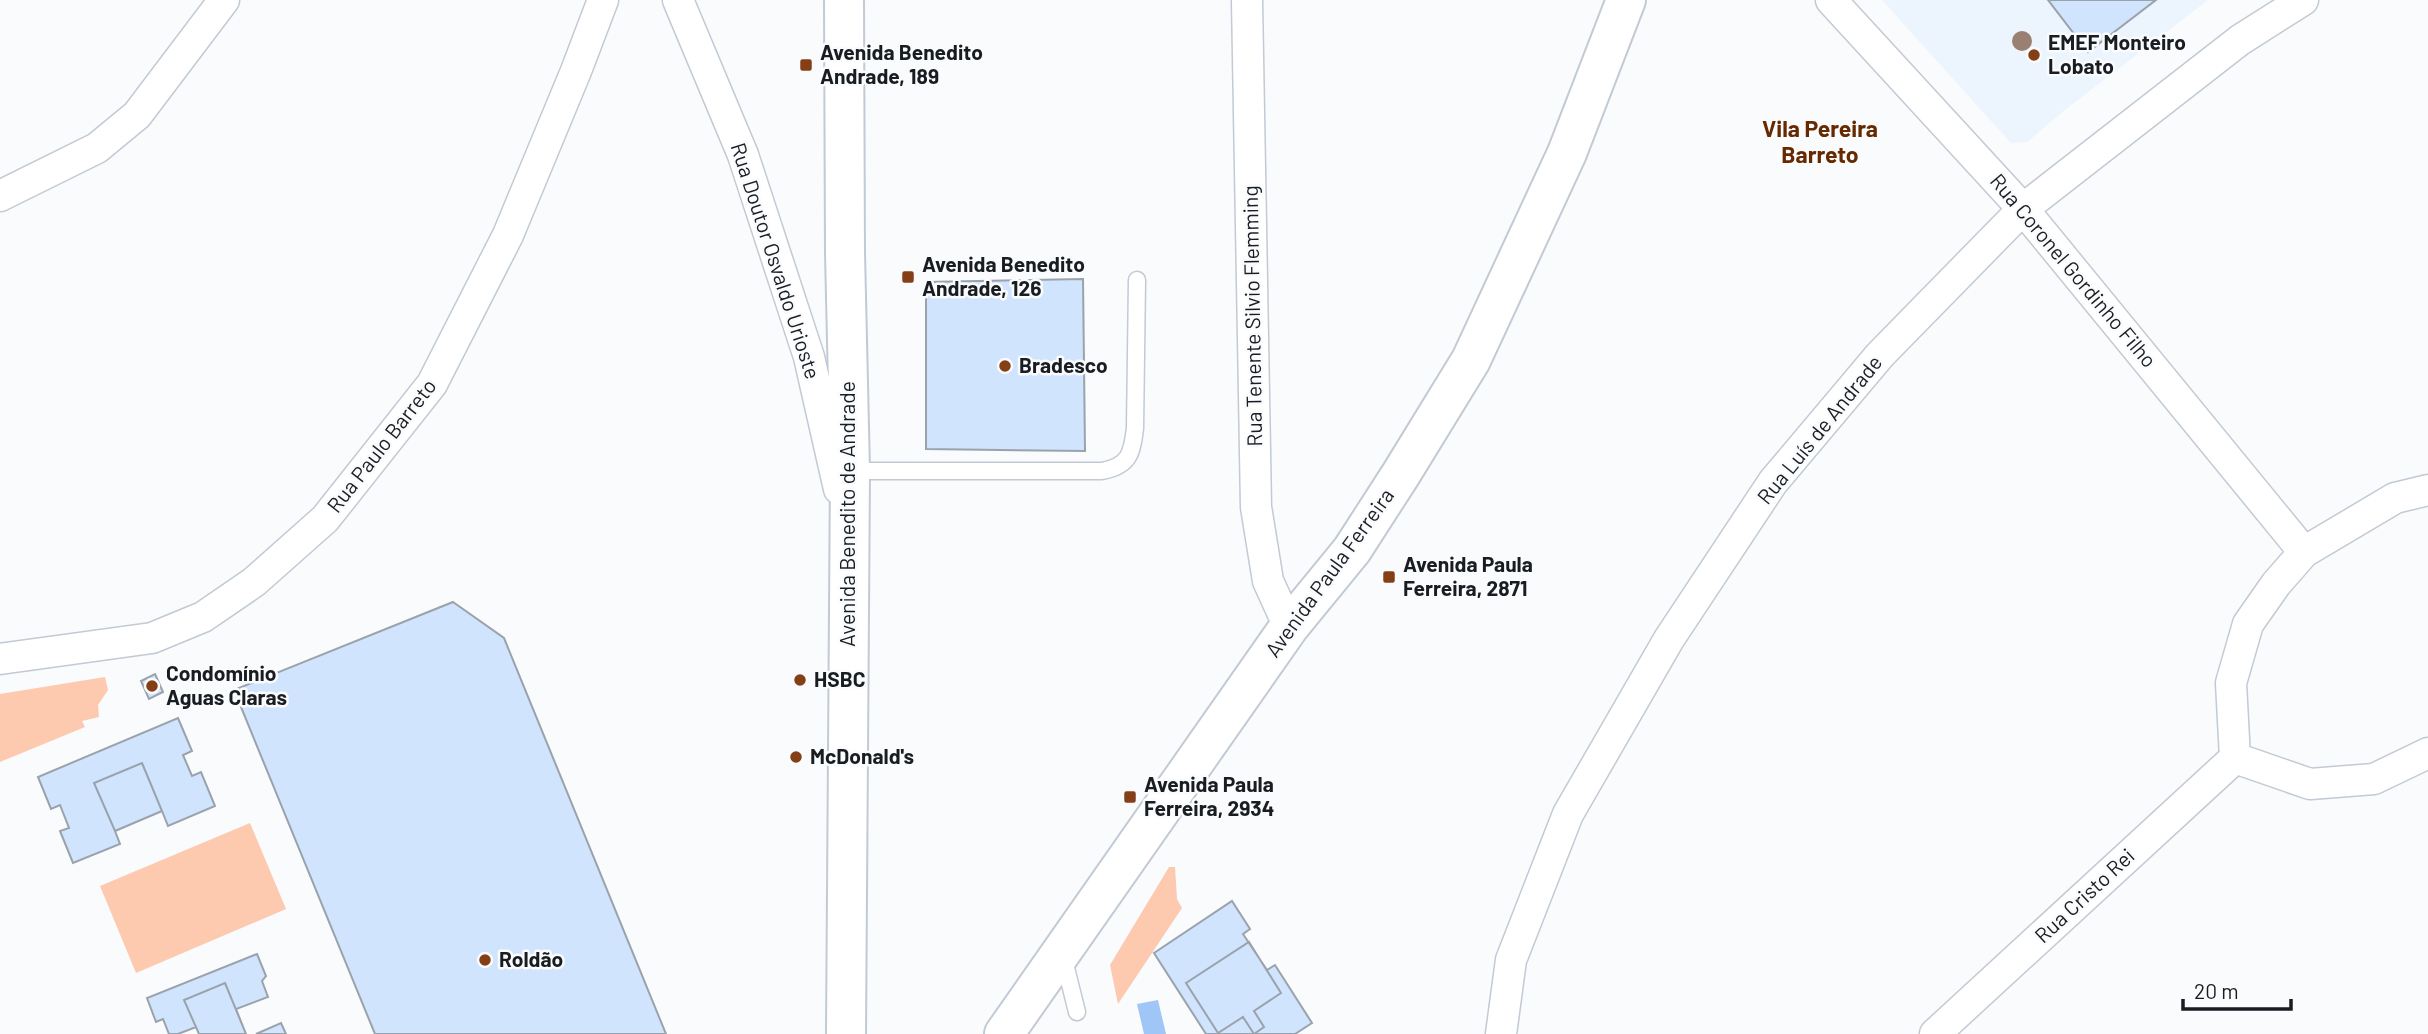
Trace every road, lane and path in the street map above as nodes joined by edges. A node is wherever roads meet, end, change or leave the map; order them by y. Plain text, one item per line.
1 (224, 0) edge
2 (603, 0) edge
3 (678, 0) edge
4 (844, 0) edge
5 (1247, 0) edge
6 (1626, 0) edge
7 (1830, 0) edge
8 (2303, 0) edge
9 (0, 196) edge
10 (2024, 209) junction
11 (1137, 280) dead end
12 (850, 471) junction
13 (2428, 490) edge
14 (848, 530) junction
15 (2304, 552) junction
16 (1289, 627) junction
17 (0, 659) edge
18 (2428, 753) edge
19 (2235, 758) junction
20 (1062, 952) junction
21 (1077, 1012) dead end
22 (849, 1033) edge
23 (1004, 1034) edge
24 (1501, 1034) edge
25 (1935, 1034) edge

1 - 9 street
2 - 17 street, Rua Paulo Barreto
3 - 14 street, Rua Doutor Osvaldo Urioste
4 - 12 main road, Avenida Benedito de Andrade
5 - 16 street, Rua Tenente Silvio Flemming
6 - 16 main road, Avenida Paula Ferreira
7 - 10 street, Rua Coronel Gordinho Filho
8 - 10 street, Rua Luís de Andrade
10 - 15 street, Rua Coronel Gordinho Filho
10 - 24 street, Rua Luís de Andrade
11 - 12 lane
12 - 14 main road, Avenida Benedito de Andrade
13 - 15 street
14 - 22 main road, Avenida Benedito de Andrade
15 - 19 street
16 - 20 main road, Avenida Paula Ferreira
18 - 19 street
19 - 25 street, Rua Cristo Rei
20 - 21 lane
20 - 23 main road, Avenida Paula Ferreira

